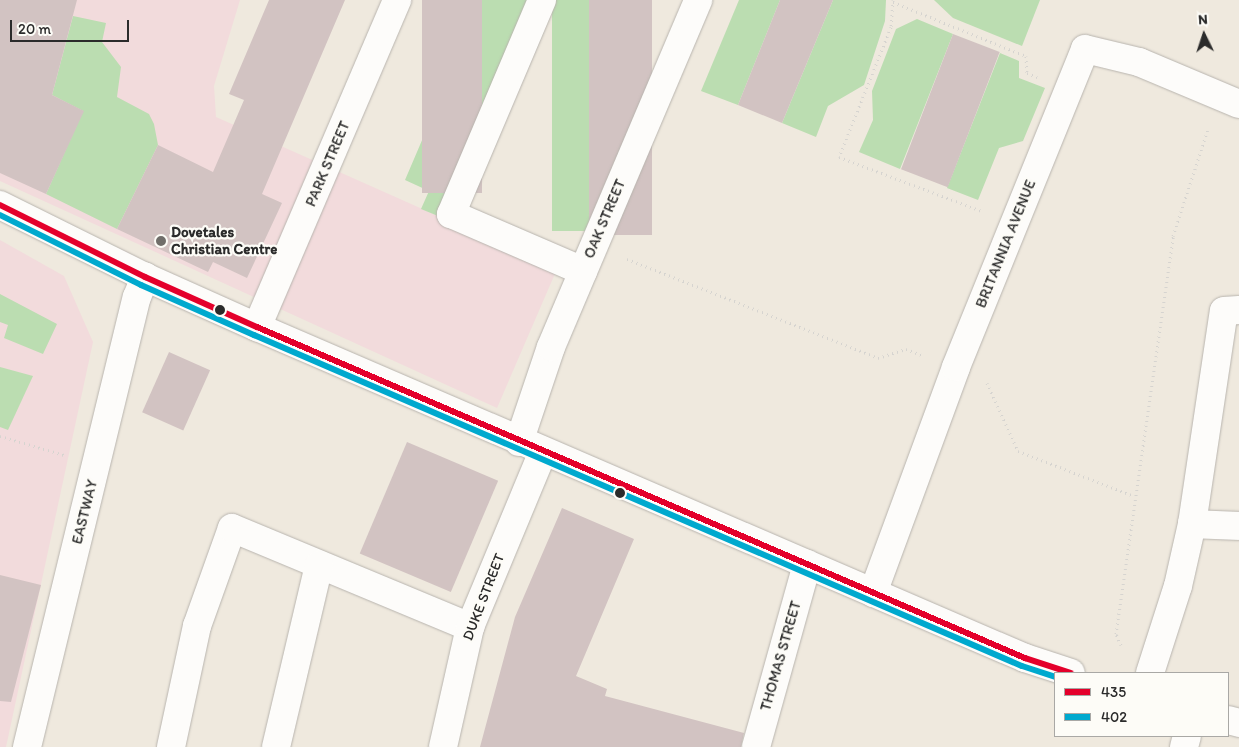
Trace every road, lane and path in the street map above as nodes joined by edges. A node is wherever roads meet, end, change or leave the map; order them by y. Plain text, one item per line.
1 (398, 0) edge
2 (542, 0) edge
3 (698, 0) edge
4 (893, 1) edge
5 (1040, 78) dead end
6 (1239, 104) edge
7 (1210, 126) dead end
8 (984, 202) dead end
9 (0, 205) edge
10 (981, 210) junction
11 (1008, 238) junction
12 (594, 246) junction
13 (582, 272) junction
14 (145, 277) junction
15 (1239, 310) edge
16 (257, 327) junction
17 (956, 368) junction
18 (0, 436) edge
19 (531, 447) junction
20 (69, 457) dead end
21 (1134, 496) junction
22 (1192, 524) junction
23 (1239, 526) edge
24 (807, 564) junction
25 (319, 565) junction
26 (873, 593) junction
27 (470, 627) junction
28 (1123, 649) dead end
29 (1068, 672) edge
30 (1150, 672) edge
31 (27, 747) edge
32 (171, 747) edge
33 (276, 747) edge
34 (443, 747) edge
35 (756, 747) edge

1 - 16 street, PARK STREET
2 - 13 street
3 - 12 street, OAK STREET
4 - 5 path
4 - 10 path
6 - 11 street, BRITANNIA AVENUE
7 - 21 path
8 - 10 path
9 - 14 street
10 - 11 path
11 - 17 street, BRITANNIA AVENUE
12 - 13 street, OAK STREET
12 - 17 path
13 - 19 street, OAK STREET
14 - 16 street
14 - 31 street, EASTWAY
15 - 22 street
16 - 19 street
17 - 21 path
17 - 26 street, BRITANNIA AVENUE
18 - 20 path
19 - 24 street
19 - 27 street, DUKE STREET
21 - 28 path
22 - 23 street
22 - 30 street
24 - 26 street
24 - 35 street, THOMAS STREET
25 - 27 street
25 - 32 street
25 - 33 street
26 - 29 street
27 - 34 street, DUKE STREET

